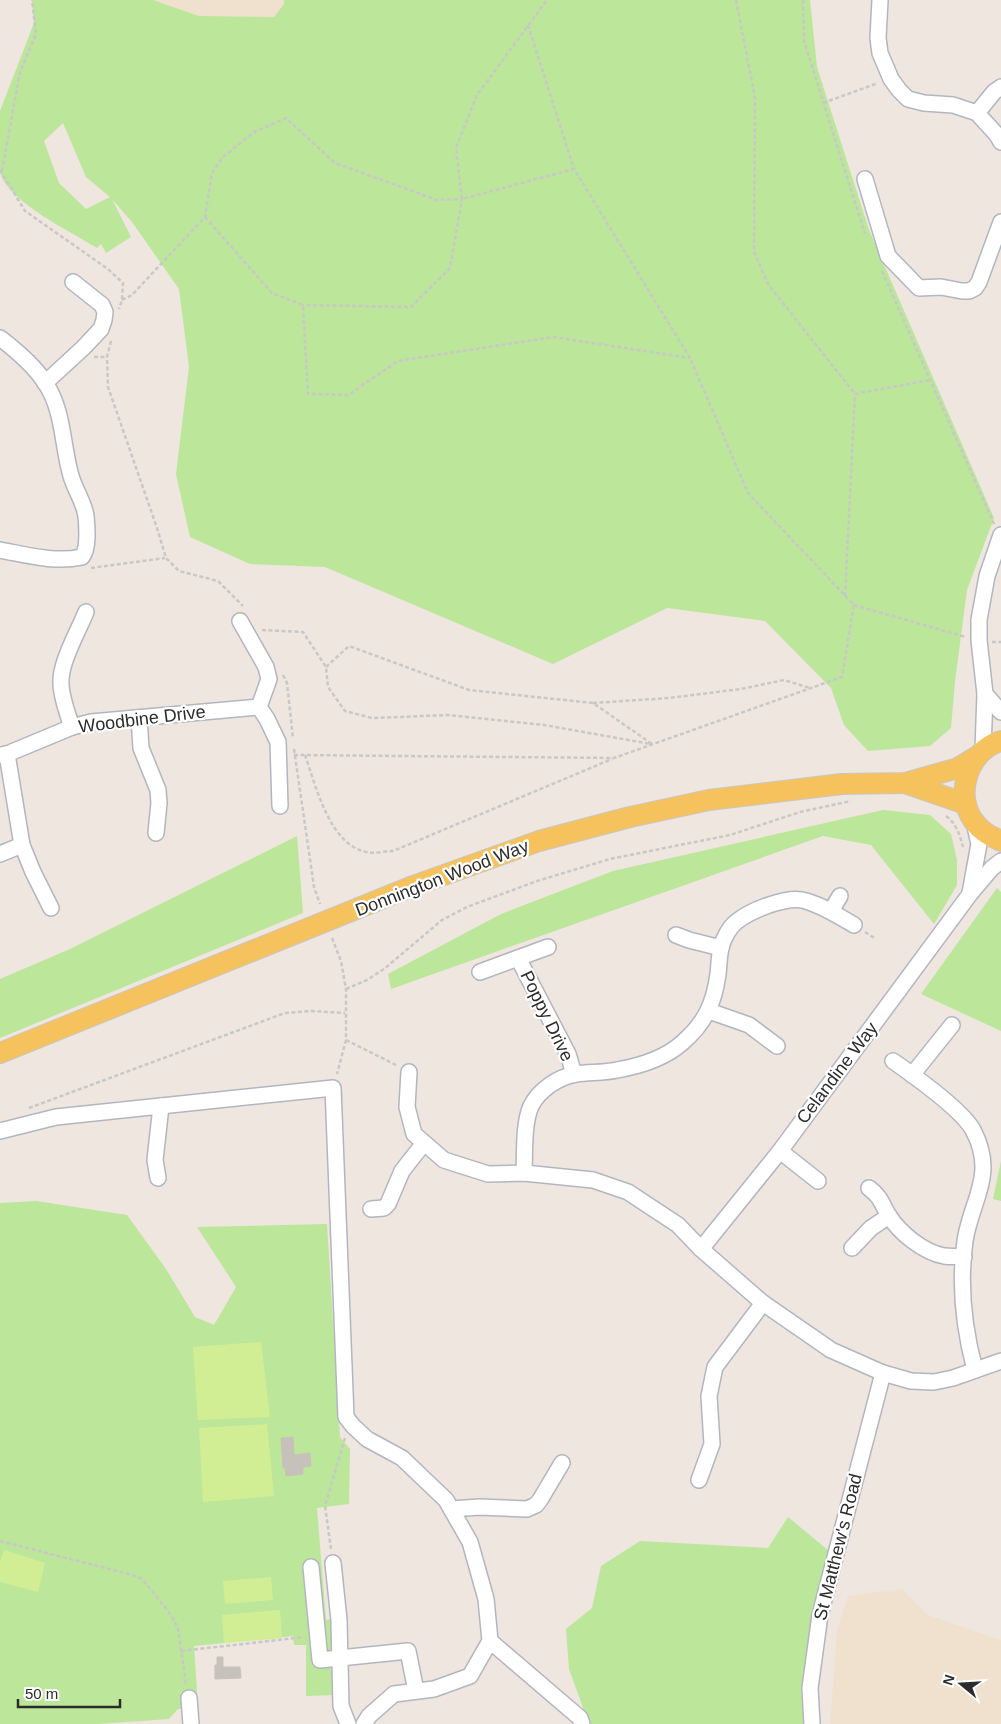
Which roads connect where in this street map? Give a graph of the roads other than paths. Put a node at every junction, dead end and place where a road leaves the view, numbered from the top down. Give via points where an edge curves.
1 (880, 0) edge
2 (1001, 87) edge
3 (977, 113) junction
4 (1001, 142) edge
5 (865, 179) dead end
6 (1001, 222) edge
7 (73, 282) dead end
8 (0, 338) edge
9 (45, 383) junction
10 (1001, 535) edge
11 (0, 550) edge
12 (86, 612) dead end
13 (242, 614) road end
14 (985, 694) junction
15 (1001, 712) edge
16 (263, 713) junction
17 (139, 718) junction
18 (72, 727) junction
19 (1001, 741) edge
20 (980, 754) junction
21 (4, 755) edge
22 (905, 783) junction
23 (966, 804) junction
24 (280, 806) dead end
25 (974, 822) junction
26 (156, 833) dead end
27 (1001, 841) edge
28 (22, 845) junction
29 (0, 854) edge
30 (1001, 861) edge
31 (970, 894) junction
32 (840, 896) dead end
33 (51, 908) dead end
34 (831, 911) junction
35 (854, 924) dead end
36 (683, 943) dead end
37 (548, 947) dead end
38 (721, 948) junction
39 (518, 958) junction
40 (480, 972) dead end
41 (709, 1010) junction
42 (952, 1024) dead end
43 (777, 1046) dead end
44 (0, 1053) edge
45 (893, 1061) dead end
46 (409, 1072) road end
47 (574, 1074) junction
48 (912, 1074) junction
49 (161, 1106) junction
50 (0, 1132) edge
51 (424, 1142) junction
52 (780, 1151) junction
53 (524, 1173) junction
54 (158, 1178) dead end
55 (818, 1181) dead end
56 (874, 1192) dead end
57 (371, 1209) dead end
58 (889, 1216) junction
59 (852, 1248) dead end
60 (701, 1249) junction
61 (964, 1257) junction
62 (763, 1304) junction
63 (1001, 1364) edge
64 (975, 1370) junction
65 (883, 1373) junction
66 (562, 1463) dead end
67 (699, 1480) dead end
68 (451, 1508) junction
69 (333, 1563) road end
70 (311, 1567) dead end
71 (490, 1641) junction
72 (340, 1658) junction
73 (416, 1691) junction
74 (189, 1698) road end
75 (191, 1724) edge
76 (348, 1724) edge
77 (364, 1724) edge
78 (582, 1724) edge
79 (812, 1724) edge

1 - 3 street via 880,53 899,90 908,99 953,105
2 - 3 street
3 - 4 street
5 - 6 street via 888,256 919,288 941,287 962,291 975,288
7 - 9 street via 102,304 105,312 101,328 94,350
8 - 9 street via 24,357
9 - 11 street via 56,402 72,477 86,515 86,553 82,557 59,560
10 - 14 street via 987,576 979,620
12 - 18 street via 62,671 60,684
13 - 16 street via 266,667 276,677
14 - 15 street
14 - 20 street
16 - 17 street, Woodbine Drive
16 - 24 street via 278,742
17 - 18 street, Woodbine Drive
17 - 26 street via 142,748 158,790
18 - 21 street, Woodbine Drive
19 - 20 main road, Donnington Wood Way
20 - 22 main road, Donnington Wood Way via 958,768
20 - 23 main road via 968,772 964,788
21 - 28 street
22 - 23 main road, Donnington Wood Way
22 - 44 main road, Donnington Wood Way via 842,784 709,800 539,841 413,886
23 - 25 main road
25 - 27 main road via 987,835
25 - 31 street, Celandine Way via 980,844
28 - 29 street
28 - 33 street
30 - 31 street, Celandine Way
31 - 52 street, Celandine Way
32 - 34 street
34 - 35 street
34 - 38 street via 806,900 774,903 736,922
36 - 38 street
37 - 39 street, Poppy Drive
38 - 41 street via 718,977
39 - 40 street, Poppy Drive
39 - 47 street, Poppy Drive via 564,1046
41 - 43 street via 750,1025
41 - 47 street via 682,1044 659,1059 616,1071
42 - 48 street
45 - 48 street
46 - 51 street via 407,1107 414,1134
47 - 53 street via 557,1080 541,1092 532,1105 527,1119
48 - 61 street via 959,1113 973,1129 979,1146 982,1186 965,1239
49 - 50 street via 56,1117
49 - 54 street via 155,1160
49 - 68 street via 333,1088 346,1417 367,1439 402,1458
51 - 53 street via 444,1160 488,1174
51 - 57 street via 402,1171 388,1204 384,1208
52 - 55 street
52 - 60 street, Celandine Way
53 - 60 street via 593,1180 628,1192 678,1225
56 - 58 street
58 - 59 street via 871,1228
58 - 61 street via 928,1250 943,1256
60 - 62 street
61 - 64 street via 962,1298
62 - 65 street via 832,1350
62 - 67 street via 715,1367 709,1396 712,1444
63 - 64 street
64 - 65 street via 934,1382 911,1381
65 - 79 street, St Matthew's Road via 820,1615 810,1688
66 - 68 street via 540,1500 530,1508
68 - 71 street via 470,1542 486,1599
69 - 72 street
70 - 72 street via 320,1660
71 - 73 street via 470,1676
71 - 78 street via 580,1718
72 - 73 street via 408,1651
72 - 76 street via 341,1706
73 - 77 street via 394,1694
74 - 75 street

